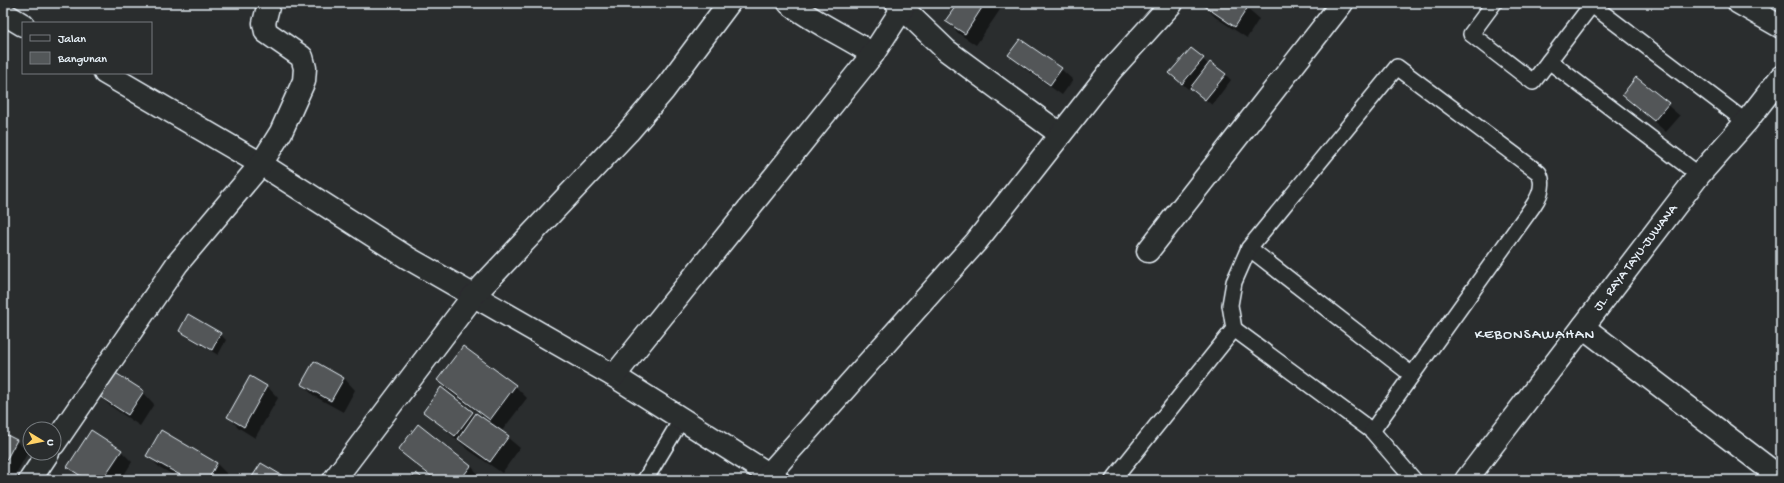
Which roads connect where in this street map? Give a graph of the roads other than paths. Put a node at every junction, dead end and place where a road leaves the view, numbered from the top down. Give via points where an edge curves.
1 (269, 3) edge
2 (729, 3) edge
3 (789, 3) edge
4 (1172, 3) edge
5 (1342, 3) edge
6 (1494, 3) edge
7 (1739, 3) edge
8 (902, 4) edge
9 (1593, 4) edge
10 (3, 13) edge
11 (22, 24) edge
12 (1781, 27) edge
13 (873, 54) junction
14 (1549, 61) junction
15 (107, 74) edge
16 (1781, 77) edge
17 (1746, 122) junction
18 (1060, 134) junction
19 (261, 164) junction
20 (1699, 175) junction
21 (1249, 248) junction
22 (1148, 251) dead end
23 (474, 295) junction
24 (1584, 327) junction
25 (1234, 329) junction
26 (1412, 375) junction
27 (614, 376) junction
28 (681, 420) junction
29 (1372, 431) junction
30 (62, 432) edge
31 (43, 461) edge
32 (773, 477) edge
33 (1781, 478) edge
34 (30, 480) edge
35 (334, 480) edge
36 (645, 480) edge
37 (1113, 480) edge
38 (1414, 480) edge
39 (1466, 480) edge

1 - 19 street via 264,22 266,32 302,57 305,68 304,81 281,132
2 - 23 street via 664,90 628,132
3 - 13 street
4 - 18 street via 1112,69
5 - 22 street
6 - 14 lane via 1471,34 1533,82
7 - 12 street
8 - 13 street
8 - 18 street via 946,50
9 - 14 lane
9 - 17 lane
10 - 11 street
13 - 27 street
14 - 20 lane
15 - 19 street
16 - 17 street, JL. RAYA TAYU-JUWANA
17 - 20 street, JL. RAYA TAYU-JUWANA
18 - 32 street via 976,242
19 - 23 street via 408,258
19 - 30 street via 177,264
20 - 24 street, JL. RAYA TAYU-JUWANA
21 - 25 lane via 1234,282 1230,305
21 - 26 lane
21 - 26 lane via 1397,67 1539,173 1542,178 1539,198
23 - 27 street
23 - 35 street
24 - 33 street
24 - 39 street, JL. RAYA TAYU-JUWANA
25 - 29 lane
25 - 37 lane
26 - 29 lane
27 - 28 street
28 - 32 street
28 - 36 lane
29 - 38 lane
31 - 34 street

